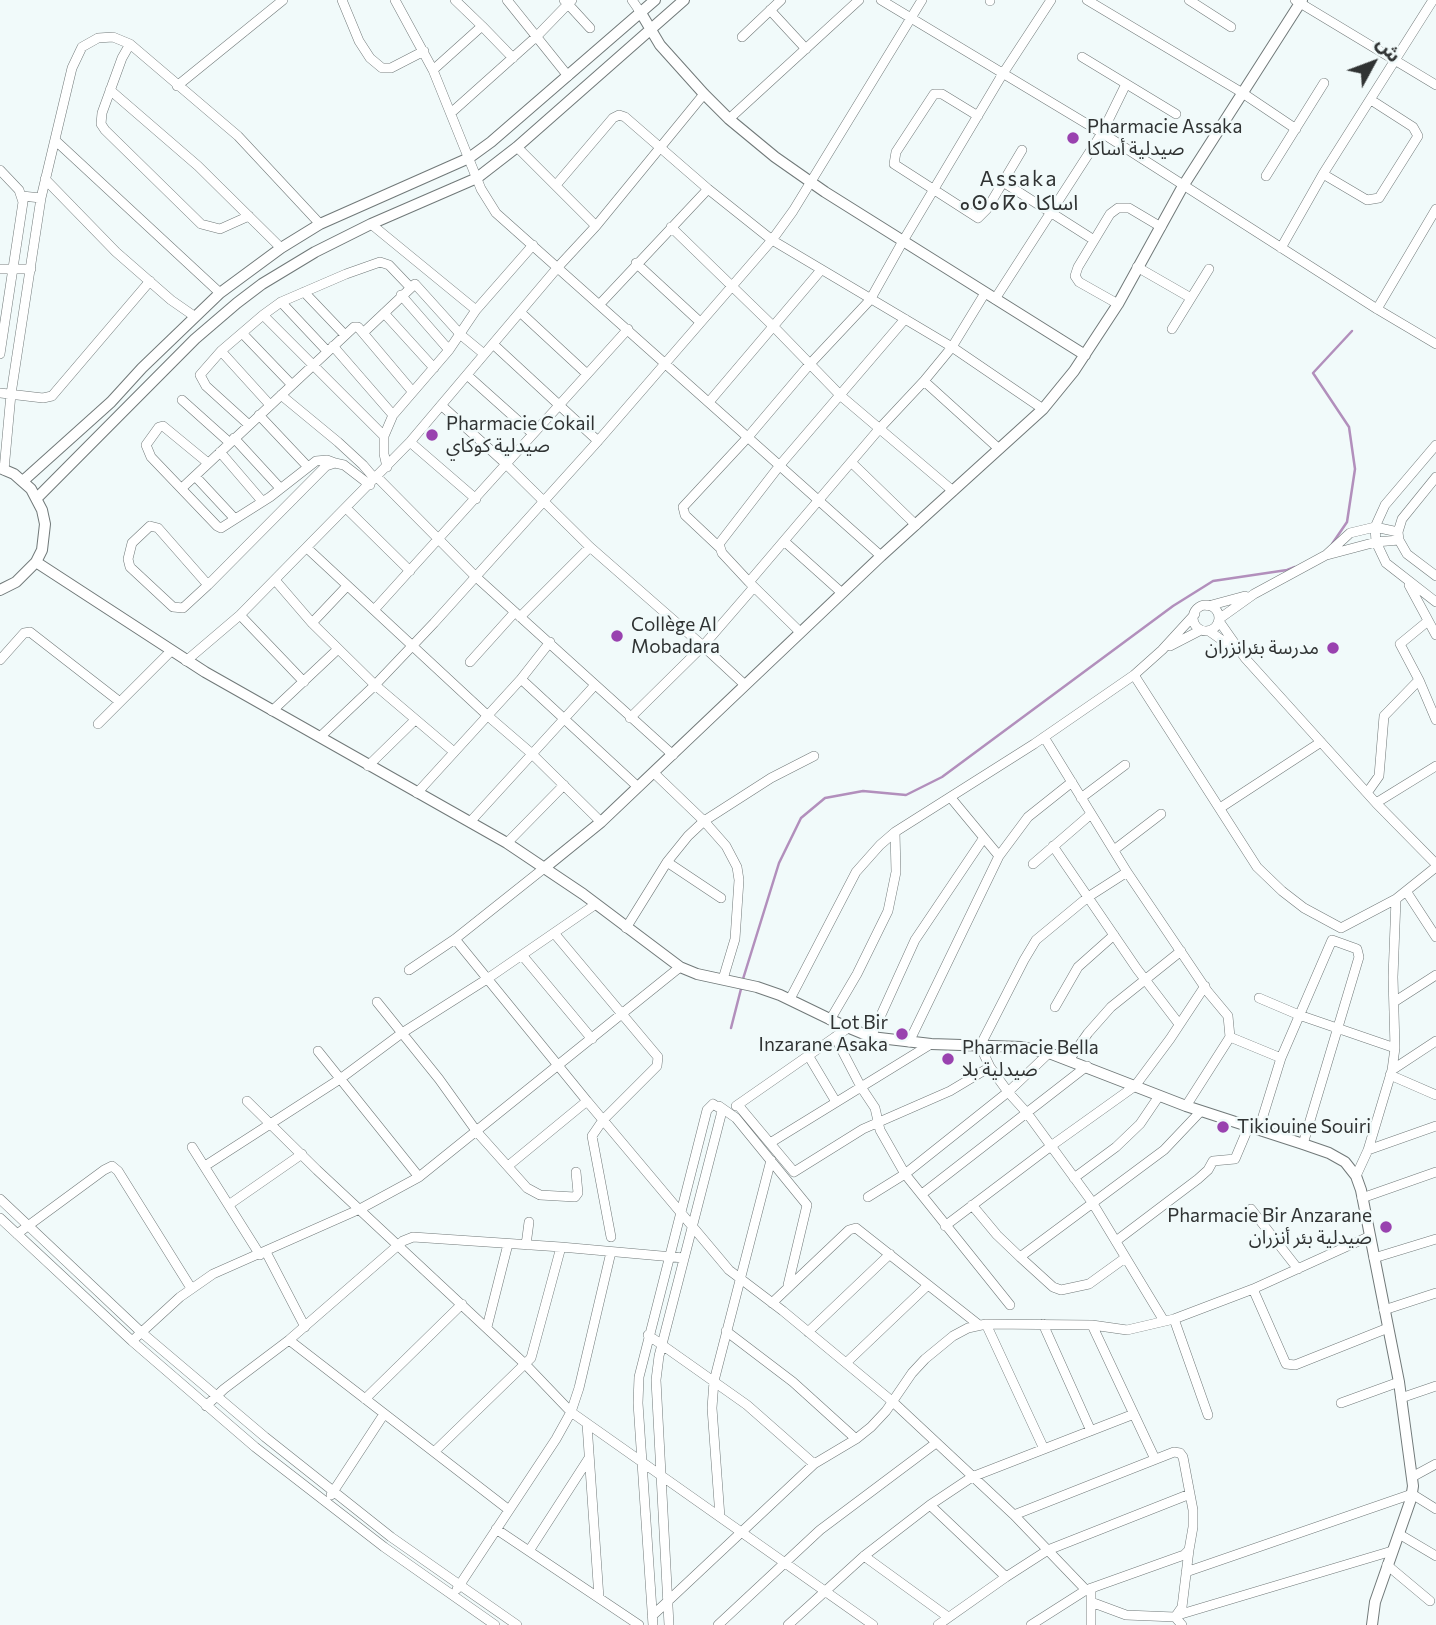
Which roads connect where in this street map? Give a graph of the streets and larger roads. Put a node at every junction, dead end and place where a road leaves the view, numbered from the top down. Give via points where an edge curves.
1 (283, 0) edge
2 (342, 0) edge
3 (396, 0) edge
4 (455, 0) edge
5 (507, 0) edge
6 (632, 0) edge
7 (654, 0) edge
8 (684, 0) edge
9 (781, 0) edge
10 (859, 0) edge
11 (881, 0) edge
12 (922, 0) edge
13 (1051, 0) edge
14 (1087, 0) edge
15 (1189, 0) edge
16 (1433, 0) edge
17 (568, 1) edge
18 (1299, 1) edge
19 (770, 10) junction
20 (641, 13) junction
21 (910, 19) junction
22 (482, 26) junction
23 (1231, 27) dead end
24 (590, 28) dead end
25 (651, 30) junction
26 (537, 36) junction
27 (741, 37) dead end
28 (130, 44) junction
29 (806, 49) junction
30 (424, 51) junction
31 (1082, 57) dead end
32 (513, 58) junction
33 (1394, 61) junction
34 (433, 69) junction
35 (1002, 75) junction
36 (568, 76) junction
37 (1324, 83) dead end
38 (1126, 84) junction
39 (1436, 85) edge
40 (177, 86) junction
41 (110, 90) junction
42 (1241, 92) junction
43 (704, 94) junction
44 (1371, 100) junction
45 (452, 111) junction
46 (1176, 114) dead end
47 (978, 116) junction
48 (729, 119) junction
49 (1296, 129) junction
50 (1102, 133) junction
51 (56, 141) junction
52 (517, 147) junction
53 (660, 149) junction
54 (1022, 150) dead end
55 (469, 158) junction
56 (0, 170) edge
57 (1323, 174) junction
58 (1266, 176) dead end
59 (477, 178) junction
60 (45, 179) junction
61 (1003, 182) junction
62 (810, 183) junction
63 (556, 185) junction
64 (1182, 186) junction
65 (708, 189) junction
66 (934, 190) junction
67 (22, 196) junction
68 (41, 198) junction
69 (1436, 209) edge
70 (1049, 212) junction
71 (249, 216) junction
72 (320, 224) junction
73 (371, 225) junction
74 (596, 226) junction
75 (1161, 227) junction
76 (671, 228) junction
77 (772, 240) junction
78 (1094, 240) junction
79 (902, 241) junction
80 (533, 245) junction
81 (281, 248) junction
82 (1281, 248) junction
83 (636, 263) junction
84 (558, 267) junction
85 (1137, 267) junction
86 (14, 268) junction
87 (0, 269) edge
88 (31, 269) junction
89 (1209, 269) dead end
90 (821, 270) junction
91 (150, 281) junction
92 (732, 285) junction
93 (410, 287) junction
94 (304, 292) junction
95 (220, 293) junction
96 (401, 295) junction
97 (990, 296) junction
98 (1191, 298) junction
99 (870, 300) junction
100 (281, 302) junction
101 (600, 304) junction
102 (1118, 304) junction
103 (1377, 309) junction
104 (477, 310) junction
105 (520, 312) junction
106 (384, 313) junction
107 (262, 315) junction
108 (194, 316) junction
109 (905, 319) junction
110 (700, 322) junction
111 (774, 327) junction
112 (628, 329) junction
113 (1172, 329) dead end
114 (242, 333) junction
115 (363, 333) junction
116 (345, 335) junction
117 (461, 335) junction
118 (492, 344) junction
119 (1436, 344) edge
120 (952, 347) junction
121 (330, 349) junction
122 (449, 350) junction
123 (221, 351) junction
124 (0, 354) edge
125 (484, 355) junction
126 (1085, 355) junction
127 (313, 364) junction
128 (666, 364) junction
129 (809, 365) junction
130 (433, 368) junction
131 (587, 374) junction
132 (467, 375) junction
133 (925, 381) junction
134 (292, 385) junction
135 (412, 391) junction
136 (0, 393) edge
137 (11, 394) junction
138 (281, 395) junction
139 (841, 396) junction
140 (182, 400) dead end
141 (709, 402) junction
142 (271, 405) junction
143 (441, 405) junction
144 (559, 405) junction
145 (1043, 409) junction
146 (259, 415) junction
147 (393, 415) junction
148 (249, 425) junction
149 (880, 428) junction
150 (533, 434) junction
151 (384, 436) junction
152 (748, 437) junction
153 (232, 440) junction
154 (598, 441) junction
155 (410, 442) junction
156 (1436, 444) edge
157 (998, 448) junction
158 (220, 452) junction
159 (851, 462) junction
160 (208, 463) junction
161 (335, 463) junction
162 (506, 464) junction
163 (780, 465) junction
164 (307, 467) junction
165 (387, 467) junction
166 (2, 469) edge
167 (195, 476) junction
168 (1436, 477) edge
169 (23, 481) junction
170 (374, 481) junction
171 (182, 488) junction
172 (280, 488) junction
173 (953, 491) junction
174 (37, 498) junction
175 (476, 499) junction
176 (819, 500) junction
177 (262, 501) junction
178 (543, 501) junction
179 (346, 508) junction
180 (235, 519) junction
181 (916, 525) junction
182 (1375, 527) junction
183 (1398, 536) junction
184 (439, 539) junction
185 (784, 541) junction
186 (1376, 542) junction
187 (590, 547) junction
188 (719, 547) junction
189 (307, 548) junction
190 (1326, 555) junction
191 (881, 556) junction
192 (36, 562) junction
193 (411, 571) junction
194 (475, 576) junction
195 (1436, 576) edge
196 (275, 580) junction
197 (1406, 580) junction
198 (208, 585) junction
199 (751, 585) junction
200 (347, 586) junction
201 (0, 590) edge
202 (842, 593) junction
203 (1254, 594) junction
204 (1436, 602) edge
205 (1208, 606) junction
206 (374, 610) junction
207 (518, 614) junction
208 (1195, 614) junction
209 (240, 615) junction
210 (1219, 620) junction
211 (1428, 621) junction
212 (312, 623) junction
213 (1205, 630) junction
214 (800, 632) junction
215 (1436, 635) edge
216 (551, 642) junction
217 (13, 645) junction
218 (0, 646) edge
219 (412, 646) junction
220 (703, 646) junction
221 (338, 649) junction
222 (1162, 650) junction
223 (171, 651) junction
224 (1245, 658) junction
225 (0, 660) edge
226 (186, 661) junction
227 (470, 662) dead end
228 (1134, 675) junction
229 (521, 679) junction
230 (1419, 680) junction
231 (304, 682) junction
232 (375, 685) junction
233 (595, 685) junction
234 (745, 685) junction
235 (120, 702) junction
236 (272, 711) junction
237 (488, 716) junction
238 (564, 718) junction
239 (630, 718) junction
240 (1436, 720) edge
241 (414, 721) junction
242 (98, 724) dead end
243 (320, 737) junction
244 (1044, 737) junction
245 (1321, 742) junction
246 (454, 752) junction
247 (531, 753) junction
248 (673, 755) junction
249 (814, 756) dead end
250 (1125, 765) dead end
251 (368, 766) junction
252 (1436, 766) edge
253 (654, 773) junction
254 (1072, 782) junction
255 (564, 785) junction
256 (638, 787) junction
257 (417, 793) junction
258 (1367, 793) junction
259 (951, 798) junction
260 (1082, 798) junction
261 (1376, 803) junction
262 (1220, 808) junction
263 (1091, 814) junction
264 (1161, 814) dead end
265 (704, 821) junction
266 (470, 822) junction
267 (601, 822) junction
268 (895, 832) junction
269 (984, 839) junction
270 (507, 843) junction
271 (1053, 846) junction
272 (1114, 850) junction
273 (999, 856) junction
274 (667, 862) junction
275 (1032, 864) dead end
276 (1436, 866) edge
277 (543, 869) junction
278 (1127, 872) junction
279 (1406, 891) junction
280 (1088, 897) junction
281 (721, 898) dead end
282 (1396, 899) junction
283 (596, 904) junction
284 (626, 928) junction
285 (1341, 928) junction
286 (554, 933) junction
287 (1114, 935) junction
288 (1436, 937) edge
289 (455, 939) junction
290 (1332, 940) junction
291 (1181, 951) junction
292 (522, 955) junction
293 (680, 967) junction
294 (409, 970) dead end
295 (1436, 975) edge
296 (487, 979) junction
297 (724, 979) junction
298 (1144, 980) junction
299 (1205, 986) junction
300 (1259, 998) dead end
301 (790, 999) junction
302 (376, 1002) dead end
303 (1394, 1002) junction
304 (1055, 1007) dead end
305 (623, 1013) junction
306 (1299, 1015) junction
307 (831, 1020) junction
308 (1179, 1024) junction
309 (848, 1028) junction
310 (1337, 1028) junction
311 (402, 1033) junction
312 (835, 1037) junction
313 (871, 1037) junction
314 (1230, 1037) junction
315 (592, 1039) junction
316 (1436, 1041) edge
317 (909, 1042) junction
318 (930, 1044) junction
319 (980, 1046) junction
320 (1395, 1048) junction
321 (318, 1051) dead end
322 (1049, 1053) junction
323 (808, 1055) junction
324 (1281, 1058) junction
325 (1069, 1060) junction
326 (558, 1066) junction
327 (1087, 1066) junction
328 (990, 1067) junction
329 (1391, 1072) junction
330 (340, 1079) junction
331 (1135, 1086) junction
332 (861, 1087) junction
333 (1008, 1092) junction
334 (1436, 1095) edge
335 (1159, 1096) junction
336 (247, 1101) dead end
337 (587, 1101) junction
338 (836, 1102) junction
339 (738, 1105) junction
340 (719, 1106) junction
341 (1186, 1106) junction
342 (729, 1111) junction
343 (1200, 1111) junction
344 (1027, 1113) junction
345 (603, 1120) junction
346 (878, 1122) junction
347 (270, 1123) junction
348 (1436, 1126) edge
349 (1254, 1128) junction
350 (477, 1132) junction
351 (770, 1143) junction
352 (1303, 1144) junction
353 (1051, 1146) junction
354 (192, 1147) dead end
355 (1368, 1150) junction
356 (302, 1154) junction
357 (771, 1160) junction
358 (205, 1166) junction
359 (508, 1166) junction
360 (576, 1172) dead end
361 (1436, 1172) edge
362 (905, 1174) junction
363 (1356, 1176) junction
364 (419, 1177) junction
365 (1074, 1178) junction
366 (922, 1194) junction
367 (868, 1197) dead end
368 (1363, 1198) junction
369 (0, 1199) edge
370 (1092, 1202) junction
371 (230, 1205) junction
372 (972, 1205) junction
373 (360, 1209) junction
374 (1251, 1209) dead end
375 (680, 1214) junction
376 (0, 1218) edge
377 (530, 1222) dead end
378 (28, 1226) junction
379 (945, 1226) junction
380 (692, 1229) junction
381 (17, 1234) junction
382 (1370, 1236) junction
383 (611, 1237) dead end
384 (1436, 1239) edge
385 (1116, 1241) junction
386 (508, 1244) junction
387 (399, 1245) junction
388 (527, 1245) junction
389 (561, 1247) junction
390 (611, 1252) junction
391 (263, 1253) junction
392 (890, 1254) junction
393 (668, 1255) junction
394 (1020, 1257) junction
395 (684, 1258) junction
396 (1125, 1258) junction
397 (1374, 1258) junction
398 (1298, 1269) junction
399 (740, 1280) junction
400 (928, 1284) junction
401 (788, 1287) junction
402 (191, 1288) junction
403 (1252, 1289) junction
404 (1436, 1293) edge
405 (772, 1303) junction
406 (462, 1304) junction
407 (1010, 1305) dead end
408 (1384, 1310) junction
409 (1174, 1319) junction
410 (1164, 1321) junction
411 (1043, 1324) junction
412 (982, 1325) junction
413 (1092, 1325) junction
414 (305, 1327) junction
415 (487, 1327) junction
416 (1388, 1328) junction
417 (726, 1331) junction
418 (141, 1332) junction
419 (808, 1332) junction
420 (648, 1335) junction
421 (289, 1340) junction
422 (132, 1341) junction
423 (662, 1345) junction
424 (846, 1363) junction
425 (526, 1365) junction
426 (714, 1381) junction
427 (1399, 1382) junction
428 (1436, 1386) edge
429 (217, 1396) junction
430 (1401, 1398) junction
431 (365, 1399) junction
432 (893, 1402) junction
433 (1341, 1403) dead end
434 (206, 1406) junction
435 (571, 1412) junction
436 (384, 1414) junction
437 (1134, 1414) junction
438 (1208, 1415) dead end
439 (587, 1424) junction
440 (1091, 1431) junction
441 (856, 1439) junction
442 (936, 1443) junction
443 (1044, 1449) junction
444 (434, 1452) junction
445 (589, 1458) junction
446 (1155, 1459) junction
447 (642, 1462) junction
448 (814, 1464) junction
449 (1436, 1464) edge
450 (660, 1475) junction
451 (972, 1477) junction
452 (1412, 1477) junction
453 (333, 1492) junction
454 (1191, 1494) junction
455 (1412, 1494) junction
456 (327, 1503) junction
457 (930, 1506) junction
458 (1436, 1509) edge
459 (509, 1510) junction
460 (1014, 1515) junction
461 (720, 1517) junction
462 (496, 1529) junction
463 (740, 1531) junction
464 (1399, 1534) junction
465 (1048, 1550) junction
466 (1189, 1550) junction
467 (529, 1551) junction
468 (1392, 1551) junction
469 (864, 1556) junction
470 (1436, 1556) edge
471 (784, 1562) junction
472 (1387, 1565) junction
473 (1186, 1572) junction
474 (1006, 1577) junction
475 (459, 1586) junction
476 (1088, 1589) junction
477 (824, 1590) junction
478 (452, 1596) junction
479 (598, 1598) junction
480 (1430, 1601) dead end
481 (667, 1602) junction
482 (1091, 1602) junction
483 (1177, 1616) junction
484 (948, 1617) junction
485 (652, 1621) edge
486 (866, 1623) edge
487 (495, 1625) edge
488 (517, 1625) edge
489 (639, 1625) edge
490 (668, 1625) edge
491 (718, 1625) edge
492 (788, 1625) edge
493 (938, 1625) edge
494 (1031, 1625) edge
495 (1091, 1625) edge
496 (1182, 1625) edge
497 (1371, 1625) edge

1 - 40 street
2 - 30 street via 359,41 382,68
3 - 30 street
4 - 22 street
5 - 26 street
6 - 20 street
7 - 20 street
8 - 25 street
9 - 19 street
10 - 29 street
11 - 21 street
12 - 21 street
13 - 35 street
14 - 42 street
15 - 23 street
16 - 33 street
17 - 24 street
17 - 26 street
18 - 33 street
18 - 42 street
19 - 27 street
19 - 29 street
20 - 25 street
20 - 36 street
21 - 35 street
21 - 62 street
22 - 32 street
22 - 34 street
25 - 43 street
25 - 52 street
26 - 32 street
26 - 36 street
28 - 40 street
28 - 41 street
28 - 51 street via 113,37 98,38 82,47 72,68
29 - 48 street
30 - 34 street
31 - 38 street
32 - 45 street
33 - 39 street
33 - 44 street
34 - 45 street
35 - 47 street
35 - 50 street
36 - 55 street
37 - 49 street
38 - 46 street
38 - 50 street
40 - 72 street via 238,136
41 - 71 street
41 - 71 street via 102,113 105,130 201,224 220,229
42 - 49 street
42 - 64 street
43 - 48 street
43 - 53 street
44 - 57 street
44 - 57 street via 1413,127 1418,136 1379,198 1367,200
45 - 55 street
47 - 66 street
47 - 66 street via 935,94 897,152 896,166
48 - 62 street
49 - 58 street
50 - 64 street
50 - 70 street
51 - 60 street
51 - 95 street
52 - 59 street
52 - 63 street
53 - 63 street via 627,118 617,115
53 - 65 street
53 - 74 street
54 - 61 street
55 - 59 street
55 - 72 street
56 - 67 street
57 - 82 street
59 - 73 street
59 - 80 street via 490,205
60 - 68 street
60 - 91 street
61 - 66 street via 979,218
61 - 70 street
62 - 77 street
62 - 79 street
63 - 74 street
64 - 75 street
64 - 82 street
65 - 76 street
65 - 77 street
66 - 79 street
67 - 68 street
67 - 86 street
68 - 88 street
69 - 103 street
70 - 78 street
70 - 97 street
71 - 81 street
72 - 81 street
73 - 104 street
73 - 174 street via 315,252 237,303 171,362
74 - 84 street
75 - 78 street via 1120,207 1110,214
75 - 85 street
76 - 83 street
76 - 92 street
77 - 90 street
77 - 92 street
78 - 102 street via 1076,277
79 - 97 street
79 - 99 street
80 - 84 street
80 - 104 street
81 - 95 street
82 - 103 street
83 - 101 street
83 - 110 street
84 - 101 street
84 - 105 street
85 - 98 street
85 - 102 street
86 - 87 street
86 - 88 street
86 - 124 street
88 - 137 street
89 - 98 street
90 - 99 street
90 - 111 street
91 - 108 street
91 - 137 street via 52,396
92 - 110 street
92 - 111 street
93 - 94 street via 382,262
93 - 96 street
93 - 117 street via 415,284
94 - 100 street
94 - 116 street
95 - 108 street
96 - 106 street
96 - 122 street
97 - 120 street
97 - 126 street
98 - 113 street
99 - 109 street
99 - 129 street
100 - 107 street
100 - 121 street
101 - 112 street
102 - 126 street
103 - 119 street
104 - 117 street
105 - 118 street
105 - 131 street
106 - 115 street
106 - 130 street
107 - 114 street
107 - 127 street
108 - 169 street via 111,402
109 - 120 street
109 - 139 street
110 - 128 street
111 - 129 street
111 - 141 street
112 - 128 street
112 - 131 street
114 - 123 street
114 - 134 street
115 - 116 street via 355,326
115 - 135 street
116 - 121 street
117 - 122 street
117 - 125 street
118 - 125 street
118 - 144 street
120 - 133 street
120 - 145 street
121 - 127 street
121 - 147 street
122 - 130 street
123 - 142 street
123 - 148 street via 201,378
125 - 132 street
126 - 145 street
127 - 134 street
127 - 151 street
128 - 141 street
128 - 154 street
129 - 139 street
129 - 152 street
130 - 135 street
131 - 144 street
132 - 143 street
132 - 150 street
133 - 149 street
133 - 157 street
134 - 138 street
135 - 147 street
136 - 137 street
137 - 166 street
138 - 142 street
138 - 170 street via 363,465
139 - 149 street
139 - 163 street
140 - 153 street
141 - 152 street
142 - 146 street
143 - 155 street
143 - 162 street
144 - 150 street
144 - 154 street
145 - 157 street
146 - 148 street
146 - 164 street
147 - 151 street
148 - 153 street
149 - 159 street
149 - 173 street
150 - 162 street
151 - 165 street
152 - 163 street
152 - 188 street via 683,507 685,515
153 - 158 street
153 - 172 street
154 - 178 street
155 - 165 street
155 - 175 street
156 - 182 street via 1385,505
157 - 173 street
158 - 160 street
158 - 177 street
159 - 176 street
159 - 181 street
160 - 167 street
160 - 171 street via 172,431 159,428 148,439 147,450
161 - 164 street via 321,460
161 - 170 street
161 - 198 street via 323,469
162 - 175 street
162 - 178 street
163 - 176 street
163 - 188 street
164 - 172 street
165 - 170 street
166 - 169 street
167 - 171 street
167 - 180 street
168 - 183 street via 1402,519
169 - 174 street
170 - 179 street
170 - 184 street
171 - 180 street via 218,527
172 - 177 street
173 - 181 street
174 - 192 street via 45,524
175 - 184 street
176 - 185 street
176 - 191 street
177 - 180 street
178 - 187 street
178 - 194 street
179 - 189 street
179 - 193 street
181 - 191 street
182 - 183 street
182 - 186 street
182 - 190 street via 1350,533
183 - 186 street
183 - 195 street via 1407,554
184 - 193 street
184 - 194 street
185 - 199 street
185 - 202 street
186 - 190 street
186 - 197 street via 1386,563
187 - 207 street
187 - 220 street
188 - 199 street
189 - 196 street
189 - 200 street
190 - 203 street
191 - 202 street
192 - 201 street via 16,582
192 - 223 street
193 - 206 street
194 - 207 street
194 - 219 street
196 - 209 street
196 - 212 street
197 - 204 street
197 - 211 street
198 - 198 street via 186,607 173,607 132,571 128,559 132,543 146,528 155,527
199 - 214 street
199 - 220 street
200 - 206 street
200 - 212 street
202 - 214 street
203 - 205 street
203 - 210 street
205 - 208 street
205 - 210 street via 1216,610
206 - 219 street
207 - 216 street
207 - 227 street
208 - 213 street via 1195,623
208 - 222 street
209 - 226 street
209 - 231 street
210 - 213 street via 1214,629
210 - 224 street
211 - 215 street
211 - 230 street via 1400,644
212 - 221 street
213 - 222 street
213 - 224 street
214 - 234 street
216 - 229 street
216 - 233 street
217 - 218 street
217 - 225 street
217 - 235 street via 30,632
219 - 232 street
219 - 237 street
220 - 234 street
220 - 239 street
221 - 231 street
221 - 232 street
222 - 228 street
223 - 226 street
223 - 235 street
224 - 245 street
226 - 236 street
228 - 244 street
228 - 262 street
229 - 237 street
229 - 238 street
230 - 240 street
230 - 258 street via 1384,716 1379,776
231 - 236 street
232 - 241 street
232 - 243 street
233 - 238 street
233 - 239 street
234 - 248 street
235 - 242 street
236 - 243 street
237 - 246 street
237 - 247 street
238 - 247 street
238 - 256 street
239 - 248 street
241 - 246 street
241 - 251 street
243 - 251 street
244 - 254 street
244 - 259 street
245 - 258 street
245 - 262 street
246 - 257 street
247 - 255 street
247 - 266 street
248 - 253 street
249 - 265 street
250 - 260 street
251 - 257 street
252 - 261 street
253 - 256 street
253 - 265 street
254 - 260 street
254 - 273 street via 1028,817
255 - 267 street
255 - 270 street
256 - 267 street
257 - 266 street
258 - 261 street
259 - 268 street
259 - 269 street
260 - 263 street
261 - 276 street
262 - 285 street via 1257,867 1304,908
263 - 271 street
263 - 272 street
264 - 272 street
265 - 274 street
265 - 297 street via 733,857 739,880 735,939
266 - 270 street
267 - 277 street
268 - 301 street via 856,872
268 - 307 street via 897,856 888,911
269 - 273 street
269 - 313 street via 915,940
270 - 277 street
271 - 275 street
271 - 280 street
272 - 278 street
273 - 317 street
274 - 281 street
274 - 284 street
276 - 279 street
277 - 283 street
277 - 289 street
278 - 280 street
278 - 291 street
279 - 282 street
279 - 288 street
280 - 287 street
280 - 319 street via 1036,940
282 - 285 street
282 - 303 street
283 - 284 street
283 - 286 street
284 - 293 street
285 - 290 street
286 - 292 street
286 - 305 street
287 - 298 street
287 - 304 street via 1078,967
289 - 294 street
289 - 296 street
290 - 306 street
290 - 310 street via 1360,952
291 - 298 street
291 - 299 street
292 - 296 street
292 - 315 street
293 - 297 street
293 - 305 street
295 - 303 street
296 - 311 street
296 - 326 street
297 - 301 street
298 - 308 street
298 - 325 street via 1099,1020
299 - 308 street
299 - 314 street via 1228,1016
300 - 306 street
301 - 307 street
302 - 311 street
303 - 320 street
305 - 315 street
305 - 345 street via 659,1062
306 - 310 street
306 - 324 street
307 - 309 street
308 - 331 street
309 - 312 street
309 - 313 street
310 - 320 street
310 - 352 street
311 - 330 street
311 - 350 street
312 - 323 street
312 - 332 street
313 - 317 street
314 - 324 street
314 - 341 street
315 - 326 street
316 - 329 street
317 - 318 street
318 - 319 street
318 - 332 street
319 - 322 street
319 - 328 street
320 - 329 street
321 - 330 street
322 - 325 street
322 - 333 street
323 - 338 street
323 - 339 street
324 - 349 street
325 - 327 street
326 - 337 street
326 - 350 street
327 - 331 street
327 - 344 street
328 - 333 street
328 - 346 street via 950,1091
329 - 334 street
329 - 355 street
330 - 347 street
330 - 364 street
331 - 335 street
331 - 353 street
332 - 338 street
332 - 346 street
333 - 344 street
333 - 362 street
335 - 341 street
335 - 365 street via 1140,1124
336 - 347 street
337 - 345 street
337 - 359 street
338 - 351 street
339 - 342 street
339 - 351 street
340 - 342 street
340 - 375 street via 710,1105 707,1110
340 - 380 street via 721,1115
341 - 343 street
342 - 357 street
343 - 349 street
343 - 370 street via 1164,1150
344 - 353 street
344 - 366 street
345 - 375 street
345 - 383 street via 592,1142
346 - 351 street via 794,1172
346 - 362 street
347 - 356 street
347 - 358 street
348 - 355 street
349 - 352 street
349 - 385 street via 1235,1158 1213,1161 1198,1179
350 - 359 street
350 - 364 street
352 - 363 street via 1337,1157
353 - 365 street
353 - 372 street
354 - 358 street
355 - 363 street
356 - 371 street
356 - 373 street
357 - 399 street
357 - 401 street via 807,1205
358 - 371 street
359 - 360 street via 527,1188 540,1195 577,1196
361 - 368 street
362 - 366 street
362 - 367 street
363 - 368 street
364 - 373 street
365 - 370 street
366 - 379 street
368 - 382 street
369 - 378 street
370 - 385 street
370 - 394 street
371 - 391 street
372 - 379 street
372 - 394 street
373 - 387 street
373 - 391 street
374 - 398 street
375 - 380 street
375 - 393 street
376 - 381 street
377 - 388 street
378 - 381 street
378 - 402 street via 111,1167 118,1171
378 - 418 street
379 - 407 street
380 - 395 street
380 - 399 street
381 - 422 street
382 - 397 street
382 - 398 street
384 - 397 street
385 - 396 street
386 - 387 street via 418,1236
386 - 388 street
386 - 415 street
387 - 406 street
387 - 414 street
388 - 389 street
389 - 390 street
389 - 425 street via 535,1350
390 - 393 street
390 - 435 street
391 - 402 street
391 - 414 street
392 - 400 street
392 - 401 street via 851,1228
392 - 419 street
393 - 395 street
393 - 420 street
394 - 396 street via 1061,1290 1089,1284
395 - 423 street
396 - 410 street
397 - 408 street
398 - 403 street
399 - 405 street
399 - 417 street
400 - 412 street
400 - 424 street
401 - 405 street
402 - 418 street
403 - 409 street
403 - 416 street via 1286,1364 1295,1365
404 - 408 street
405 - 419 street
406 - 415 street
406 - 431 street
408 - 416 street
409 - 410 street
409 - 438 street
410 - 413 street via 1127,1330
411 - 412 street
411 - 413 street
411 - 440 street
412 - 432 street via 938,1347 912,1373
412 - 443 street
413 - 437 street
414 - 421 street
415 - 425 street
416 - 427 street
417 - 426 street
417 - 441 street via 793,1382
418 - 422 street
418 - 429 street
419 - 424 street
420 - 423 street
420 - 447 street via 638,1390
421 - 429 street
421 - 431 street
422 - 434 street
423 - 426 street
423 - 450 street via 655,1391
424 - 432 street
425 - 435 street
425 - 444 street
426 - 448 street
426 - 461 street
427 - 430 street
427 - 433 street
428 - 430 street
429 - 434 street
429 - 453 street
430 - 452 street
431 - 436 street
432 - 441 street
432 - 442 street
434 - 456 street
435 - 439 street
435 - 459 street
436 - 444 street
436 - 453 street
437 - 440 street
437 - 446 street
439 - 445 street
439 - 447 street
440 - 443 street
441 - 448 street
442 - 451 street
442 - 471 street
443 - 451 street
444 - 459 street
445 - 467 street
445 - 479 street
446 - 454 street via 1174,1452 1182,1455
446 - 460 street
447 - 450 street
447 - 485 street
448 - 463 street
449 - 452 street
450 - 461 street
450 - 481 street
451 - 457 street
451 - 460 street
452 - 455 street
453 - 456 street
453 - 475 street
454 - 465 street
454 - 466 street via 1194,1527
455 - 458 street
455 - 464 street
455 - 473 street
456 - 478 street
457 - 469 street
457 - 474 street
459 - 462 street
460 - 465 street
461 - 463 street
462 - 467 street
462 - 475 street
463 - 471 street
463 - 481 street
464 - 468 street
464 - 470 street
465 - 474 street
465 - 476 street
466 - 473 street
466 - 476 street
467 - 479 street
468 - 472 street
468 - 483 street
469 - 477 street
469 - 484 street
471 - 477 street
471 - 491 street
472 - 480 street
472 - 497 street
473 - 483 street
474 - 484 street
475 - 478 street
475 - 488 street
476 - 482 street
476 - 494 street
477 - 486 street
477 - 492 street
478 - 487 street
479 - 489 street
481 - 485 street
481 - 490 street
482 - 483 street via 1126,1615
482 - 495 street
483 - 496 street
484 - 493 street

